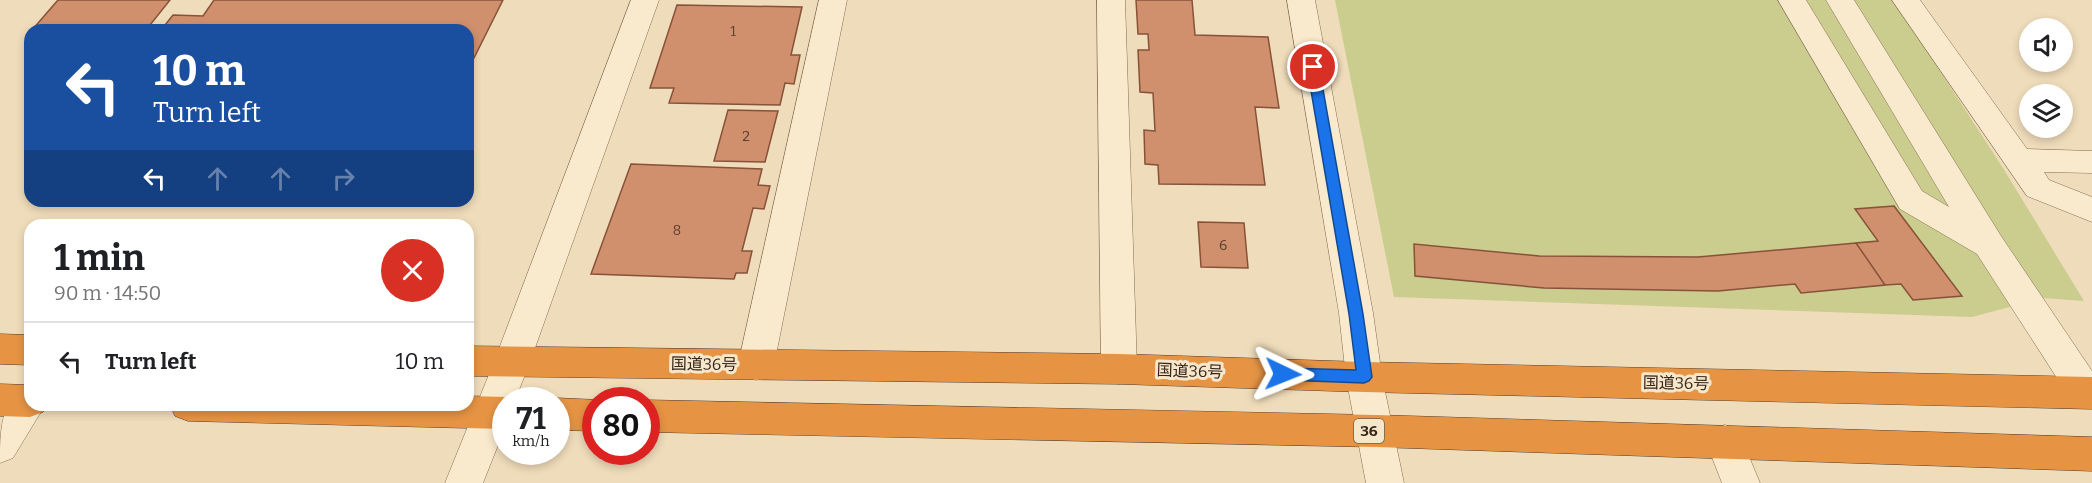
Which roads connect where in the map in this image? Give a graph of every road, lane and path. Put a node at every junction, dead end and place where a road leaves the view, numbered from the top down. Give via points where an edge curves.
1 (645, 0) edge
2 (833, 0) edge
3 (1111, 0) edge
4 (1301, 0) edge
5 (1792, 0) edge
6 (1840, 0) edge
7 (1906, 0) edge
8 (2019, 160) junction
9 (2092, 162) edge
10 (2092, 210) edge
11 (1989, 245) junction
12 (0, 349) edge
13 (24, 350) edge
14 (474, 361) edge
15 (512, 362) junction
16 (756, 365) junction
17 (1119, 369) junction
18 (1364, 377) junction
19 (505, 387) edge
20 (2089, 392) edge
21 (20, 401) edge
22 (420, 411) edge
23 (492, 413) edge
24 (660, 416) edge
25 (492, 425) edge
26 (1376, 431) junction
27 (1725, 442) junction
28 (0, 446) edge
29 (2089, 459) edge
30 (464, 483) edge
31 (1386, 483) edge
32 (1741, 483) edge

1 - 15 street
2 - 16 street
3 - 17 street
4 - 18 street
5 - 11 street via 1911,200
6 - 11 street
7 - 8 street
8 - 9 street
8 - 10 street via 2038,188
11 - 20 street
12 - 13 highway
14 - 15 highway, 国道36号
15 - 16 highway, 国道36号
15 - 19 street
16 - 17 highway, 国道36号
17 - 18 highway, 国道36号
18 - 20 highway, 国道36号
18 - 26 street
21 - 28 street
22 - 23 highway
24 - 26 highway, 36
25 - 30 street
26 - 27 highway, 36
26 - 31 street
27 - 29 highway, 36
27 - 32 street

